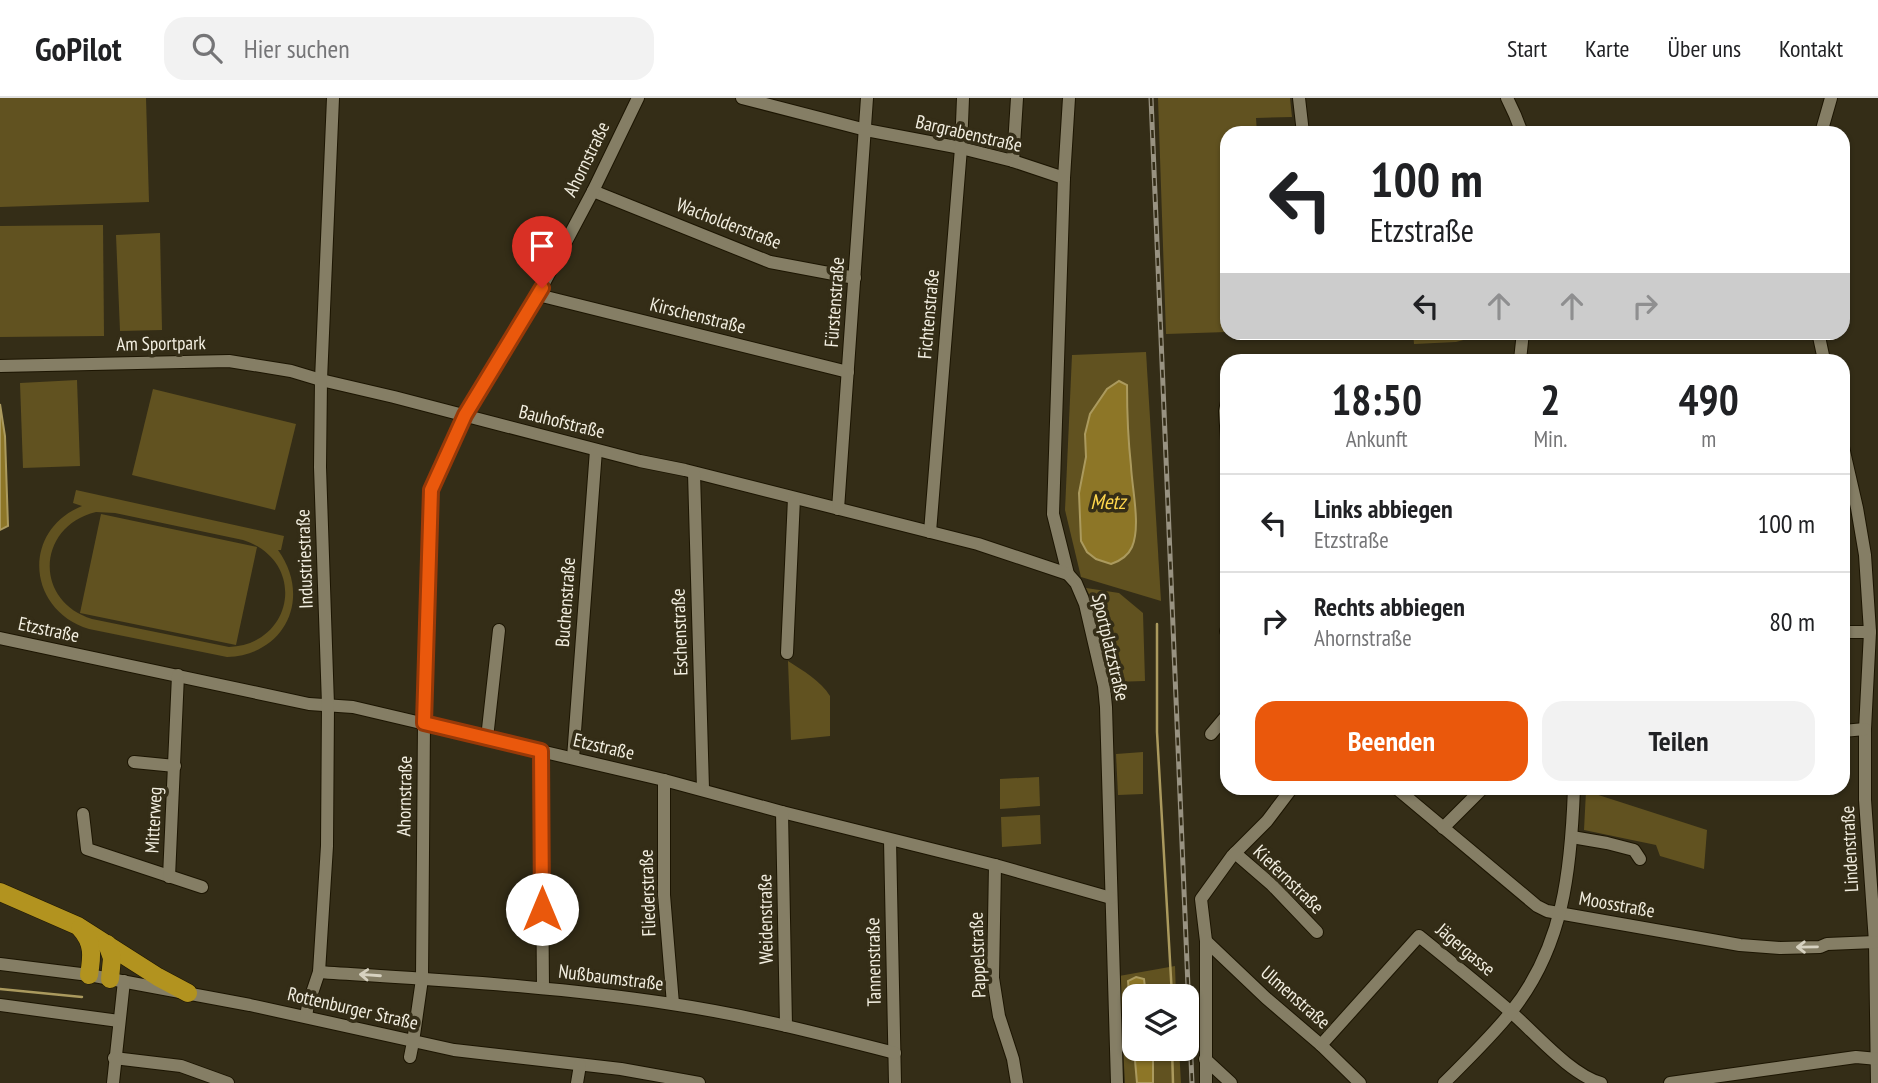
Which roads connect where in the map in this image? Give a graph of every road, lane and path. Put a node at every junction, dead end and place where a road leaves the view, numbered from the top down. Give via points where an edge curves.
1 (333, 98) edge
2 (638, 98) edge
3 (743, 98) edge
4 (867, 98) edge
5 (964, 98) edge
6 (1017, 98) edge
7 (1069, 98) edge
8 (1299, 98) edge
9 (1507, 98) edge
10 (1831, 98) edge
11 (1302, 126) edge
12 (1519, 126) edge
13 (1823, 126) edge
14 (866, 130) junction
15 (961, 148) junction
16 (1013, 161) junction
17 (1064, 178) junction
18 (593, 191) junction
19 (855, 278) junction
20 (538, 295) junction
21 (0, 366) edge
22 (848, 372) junction
23 (321, 380) junction
24 (465, 415) junction
25 (596, 450) junction
26 (694, 473) junction
27 (1850, 477) edge
28 (794, 498) junction
29 (838, 509) junction
30 (930, 532) junction
31 (1872, 564) edge
32 (1069, 574) junction
33 (499, 630) dead end
34 (1850, 632) edge
35 (1870, 632) junction
36 (0, 638) edge
37 (787, 653) dead end
38 (178, 676) junction
39 (328, 705) junction
40 (424, 723) junction
41 (1220, 723) edge
42 (1865, 729) junction
43 (1850, 731) edge
44 (1211, 734) dead end
45 (487, 738) junction
46 (541, 751) junction
47 (573, 758) junction
48 (134, 762) dead end
49 (175, 766) junction
50 (664, 780) junction
51 (703, 789) junction
52 (1287, 795) edge
53 (1404, 795) edge
54 (1476, 795) edge
55 (1574, 795) edge
56 (782, 812) junction
57 (83, 814) dead end
58 (1443, 828) junction
59 (1572, 837) junction
60 (890, 840) junction
61 (1235, 853) junction
62 (1640, 859) dead end
63 (995, 865) junction
64 (169, 877) junction
65 (202, 887) dead end
66 (0, 892) edge
67 (1111, 898) junction
68 (1560, 913) junction
69 (78, 926) junction
70 (1317, 932) dead end
71 (1206, 941) junction
72 (1875, 942) junction
73 (107, 944) junction
74 (0, 964) edge
75 (319, 972) junction
76 (89, 975) junction
77 (422, 979) junction
78 (117, 980) junction
79 (542, 988) junction
80 (188, 993) junction
81 (673, 1004) junction
82 (0, 1005) edge
83 (1511, 1012) junction
84 (306, 1016) junction
85 (119, 1021) junction
86 (786, 1026) junction
87 (413, 1042) junction
88 (1321, 1045) junction
89 (895, 1053) junction
90 (410, 1057) dead end
91 (114, 1058) junction
92 (1205, 1059) junction
93 (1877, 1059) edge
94 (580, 1065) junction
95 (113, 1083) edge
96 (228, 1083) edge
97 (577, 1083) edge
98 (699, 1083) edge
99 (895, 1083) edge
100 (1017, 1083) edge
101 (1117, 1083) edge
102 (1206, 1083) edge
103 (1231, 1083) edge
104 (1360, 1083) edge
105 (1444, 1083) edge
106 (1601, 1083) edge
107 (1670, 1083) edge
108 (1877, 1083) edge

1 - 23 street, Industriestraße
2 - 18 street, Ahornstraße
3 - 14 street, Bargrabenstraße
4 - 14 street, Fürstenstraße
5 - 15 street, Fichtenstraße
6 - 16 street
7 - 17 street, Sportplatzstraße
8 - 11 street
9 - 12 street
10 - 13 street
14 - 15 street, Bargrabenstraße
14 - 19 street, Fürstenstraße
15 - 16 street, Bargrabenstraße
15 - 30 street, Fichtenstraße
16 - 17 street, Bargrabenstraße
17 - 32 street, Sportplatzstraße via 1053,514
18 - 19 street, Wacholderstraße via 770,262
18 - 20 street, Ahornstraße
19 - 22 street, Fürstenstraße
20 - 22 street, Kirschenstraße
20 - 24 street, Ahornstraße
21 - 23 street, Am Sportpark via 229,361
22 - 29 street, Fürstenstraße
23 - 24 street, Bauhofstraße
23 - 39 street, Industriestraße
24 - 25 street, Bauhofstraße
24 - 40 street, Ahornstraße via 431,490
25 - 26 street, Bauhofstraße
25 - 47 street, Buchenstraße
26 - 28 street, Bauhofstraße
26 - 51 street, Eschenstraße
27 - 31 street, Lindenstraße
28 - 29 street, Bauhofstraße
28 - 37 street
29 - 30 street, Bauhofstraße
30 - 32 street, Bauhofstraße
31 - 35 street, Lindenstraße
32 - 67 street, Sportplatzstraße via 1085,604 1104,686
33 - 45 street
34 - 35 street
35 - 42 street, Lindenstraße
36 - 38 street, Etzstraße
38 - 39 street, Etzstraße
38 - 49 street, Mitterweg
39 - 40 street, Etzstraße
39 - 75 street, Industriestraße via 327,846
40 - 45 street, Etzstraße
40 - 77 street, Ahornstraße
41 - 44 street
42 - 43 street
42 - 72 street, Lindenstraße
45 - 46 street, Etzstraße
46 - 47 street, Etzstraße
46 - 79 street
47 - 50 street, Etzstraße
48 - 49 street, Mitterweg
49 - 64 street, Mitterweg
50 - 51 street, Etzstraße
50 - 81 street, Fliederstraße via 664,895
51 - 56 street, Etzstraße
52 - 61 street, Kiefernstraße
53 - 58 street, Moosstraße
54 - 58 street
55 - 59 street
56 - 60 street, Etzstraße
56 - 86 street, Weidenstraße
57 - 64 street, Mitterweg via 87,849
58 - 68 street, Moosstraße via 1537,906
59 - 62 street via 1634,850
59 - 68 street
60 - 63 street, Etzstraße
60 - 89 street, Tannenstraße
61 - 70 street, Kiefernstraße
61 - 71 street, Kiefernstraße via 1201,899
63 - 67 street, Etzstraße
63 - 100 street, Pappelstraße via 993,978
64 - 65 street, Mitterweg
66 - 69 highway
67 - 101 street, Sportplatzstraße
72 -> 68 street, Moosstraße via 1820,947 1740,945
68 - 83 street via 1548,950
69 - 73 highway
69 - 76 highway via 91,944
71 - 88 street, Ulmenstraße
71 - 92 street, Kiefernstraße
72 - 93 street, Lindenstraße
73 - 78 highway
73 - 80 highway
74 - 76 street, Rottenburger Straße
77 -> 75 street, Nußbaumstraße
75 - 84 street, Industriestraße
76 - 78 street, Rottenburger Straße
77 - 79 street, Nußbaumstraße
77 - 87 street, Ahornstraße
78 - 80 street, Rottenburger Straße
78 - 85 street
79 - 81 street, Nußbaumstraße
80 - 84 street, Rottenburger Straße
81 - 86 street, Nußbaumstraße
82 - 85 street
83 - 88 street, Jägergasse via 1419,936
83 - 105 street
83 - 106 street, Jägergasse via 1576,1071
84 - 87 street, Rottenburger Straße
85 - 91 street
86 - 89 street, Nußbaumstraße
87 - 90 street, Ahornstraße
87 - 94 street, Rottenburger Straße
88 - 104 street, Ulmenstraße
89 - 99 street, Tannenstraße
91 - 95 street
91 - 96 street via 181,1066
92 - 102 street, Kiefernstraße
92 - 103 street
93 - 107 street via 1856,1057
93 - 108 street, Lindenstraße
94 - 97 street
94 - 98 street, Rottenburger Straße

